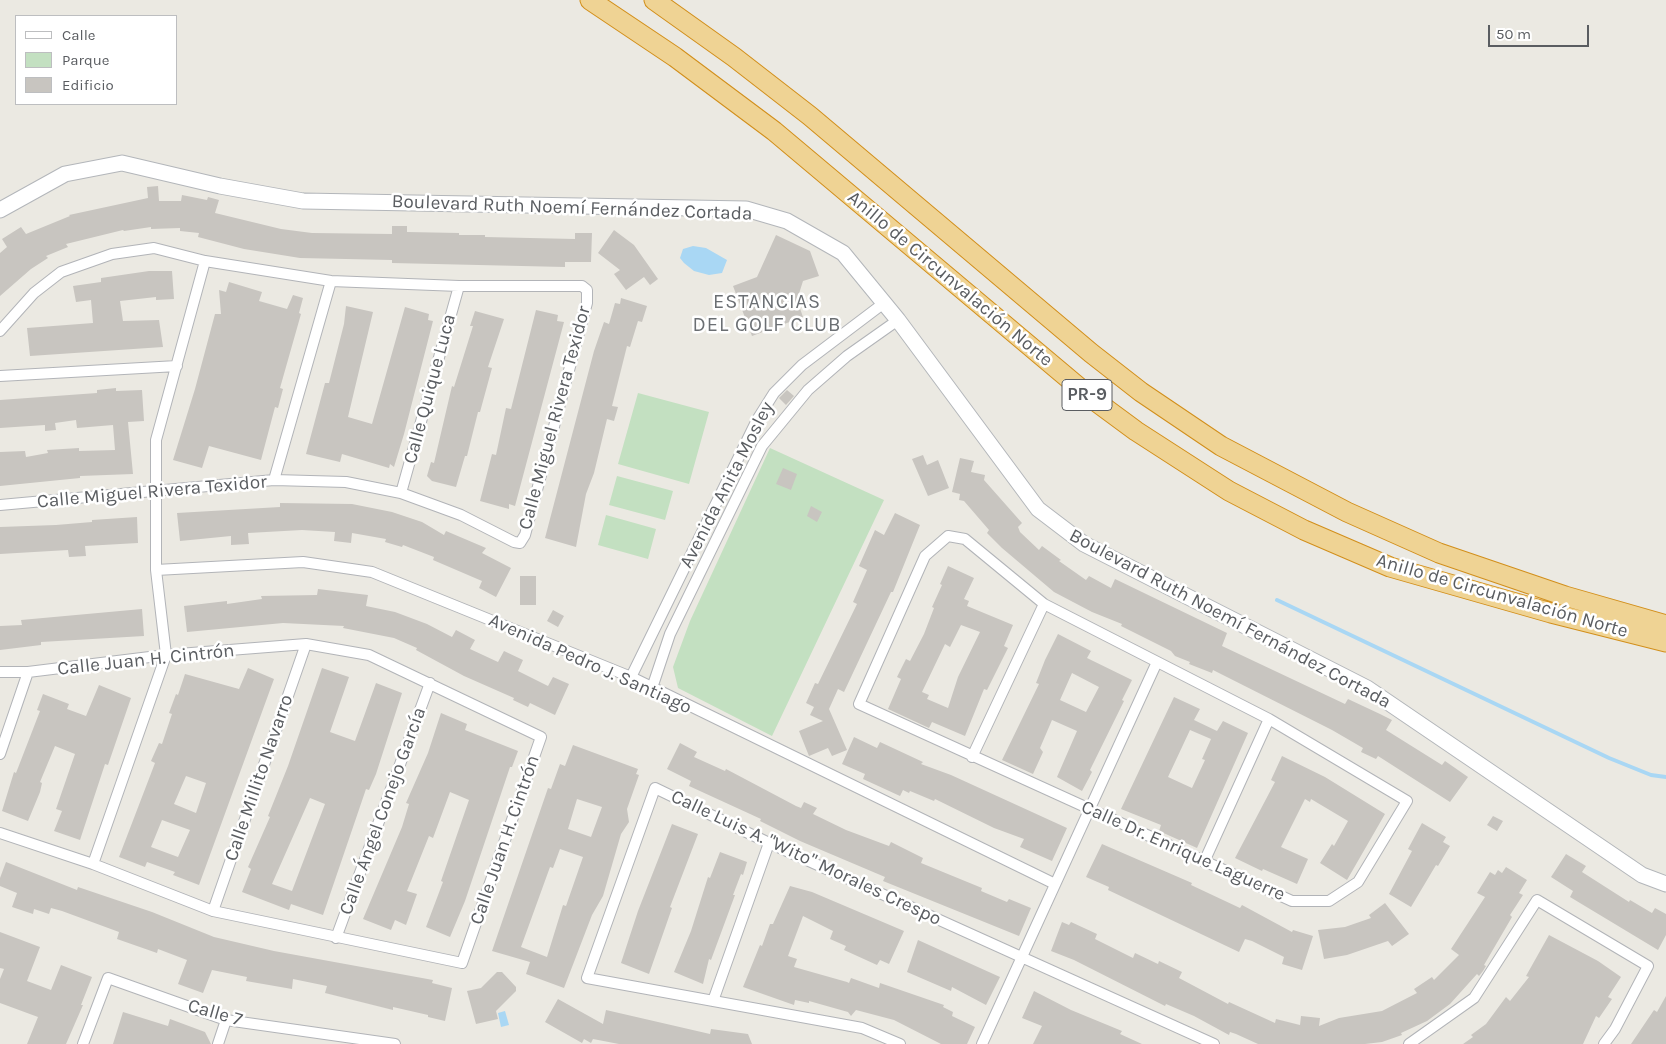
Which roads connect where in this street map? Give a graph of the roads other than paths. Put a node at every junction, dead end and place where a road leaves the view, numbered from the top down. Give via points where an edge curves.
1 (590, 0) edge
2 (654, 0) edge
3 (0, 210) edge
4 (205, 261) junction
5 (331, 282) junction
6 (459, 286) junction
7 (884, 303) junction
8 (898, 320) junction
9 (0, 331) edge
10 (177, 366) junction
11 (0, 376) edge
12 (274, 480) junction
13 (154, 492) junction
14 (401, 493) junction
15 (0, 505) edge
16 (156, 570) junction
17 (1044, 604) junction
18 (1666, 625) edge
19 (1666, 642) edge
20 (306, 644) junction
21 (166, 656) junction
22 (1157, 662) junction
23 (0, 672) edge
24 (28, 672) junction
25 (631, 677) junction
26 (430, 683) junction
27 (652, 688) junction
28 (1269, 719) junction
29 (0, 754) edge
30 (972, 757) junction
31 (1089, 809) junction
32 (0, 833) edge
33 (769, 844) junction
34 (1204, 862) junction
35 (93, 864) junction
36 (1055, 884) junction
37 (1666, 884) edge
38 (213, 911) junction
39 (336, 938) junction
40 (1021, 958) junction
41 (713, 1001) junction
42 (226, 1020) junction
43 (84, 1044) edge
44 (218, 1044) edge
45 (395, 1044) edge
46 (900, 1044) edge
47 (982, 1044) edge
48 (1214, 1044) edge
49 (1408, 1044) edge
50 (1604, 1044) edge

1 - 19 highway, Anillo de Circunvalación Norte / PR-9 via 774,130 1094,400 1229,491 1304,530 1390,567
2 - 18 highway, Anillo de Circunvalación Norte / PR-9 via 810,116 1105,364 1222,446 1347,512 1439,554
3 - 7 street, Boulevard Ruth Noemí Fernández Cortada via 65,174 122,162 303,202 746,209 787,221 843,253
4 - 5 street, Calle Miguel Rivera Texidor
4 - 9 street, Calle Miguel Rivera Texidor via 154,248 112,254 84,263 61,272 34,293
4 - 10 street
5 - 6 street, Calle Miguel Rivera Texidor
5 - 12 street
6 - 14 street, Calle Quique Luca
6 - 14 street, Calle Miguel Rivera Texidor via 582,286 587,290 587,303 525,535 520,543 514,542 461,515
7 - 8 street, Boulevard Ruth Noemí Fernández Cortada
7 - 25 street, Avenida Anita Mosley via 802,365 774,393 757,420
8 - 27 street, Avenida Anita Mosley via 847,356 808,390 762,446 670,634
8 - 37 street, Boulevard Ruth Noemí Fernández Cortada via 1038,509 1084,544 1366,688 1642,875
10 - 11 street
10 - 13 street via 156,440
12 - 13 street, Calle Miguel Rivera Texidor
12 - 14 street, Calle Miguel Rivera Texidor via 346,482
13 - 15 street, Calle Miguel Rivera Texidor
13 - 16 street
16 - 21 street
16 - 25 street, Avenida Pedro J. Santiago via 303,562 372,572
17 - 22 street, Calle Dr. Enrique Laguerre
17 - 30 street
17 - 30 street, Calle Dr. Enrique Laguerre via 965,540 948,536 925,556 859,704
20 - 21 street, Calle Juan H. Cintrón
20 - 26 street, Calle Juan H. Cintrón via 369,654
20 - 38 street, Calle Millito Navarro
21 - 24 street, Calle Juan H. Cintrón
21 - 35 street
22 - 28 street, Calle Dr. Enrique Laguerre
22 - 31 street
23 - 24 street, Calle Juan H. Cintrón
24 - 29 street
25 - 27 street, Avenida Pedro J. Santiago
26 - 39 street, Calle Ángel Conejo García
26 - 39 street, Calle Juan H. Cintrón via 541,737 462,963
27 - 36 street, Avenida Pedro J. Santiago
28 - 34 street
28 - 34 street, Calle Dr. Enrique Laguerre via 1407,801 1358,882 1328,901 1292,901
30 - 31 street, Calle Dr. Enrique Laguerre
31 - 34 street, Calle Dr. Enrique Laguerre
31 - 36 street
32 - 35 street, Calle Juan H. Cintrón
33 - 40 street, Calle Luis A. "Wito" Morales Crespo
33 - 41 street
33 - 41 street, Calle Luis A. "Wito" Morales Crespo via 655,788 587,978
35 - 38 street, Calle Juan H. Cintrón
36 - 40 street
38 - 39 street, Calle Juan H. Cintrón
40 - 47 street
40 - 48 street, Calle Luis A. "Wito" Morales Crespo
41 - 46 street, Calle Luis A. "Wito" Morales Crespo via 862,1028
42 - 43 street, Calle 7 via 108,978
42 - 44 street
42 - 45 street, Calle 7
49 - 50 street via 1474,998 1537,900 1648,966

